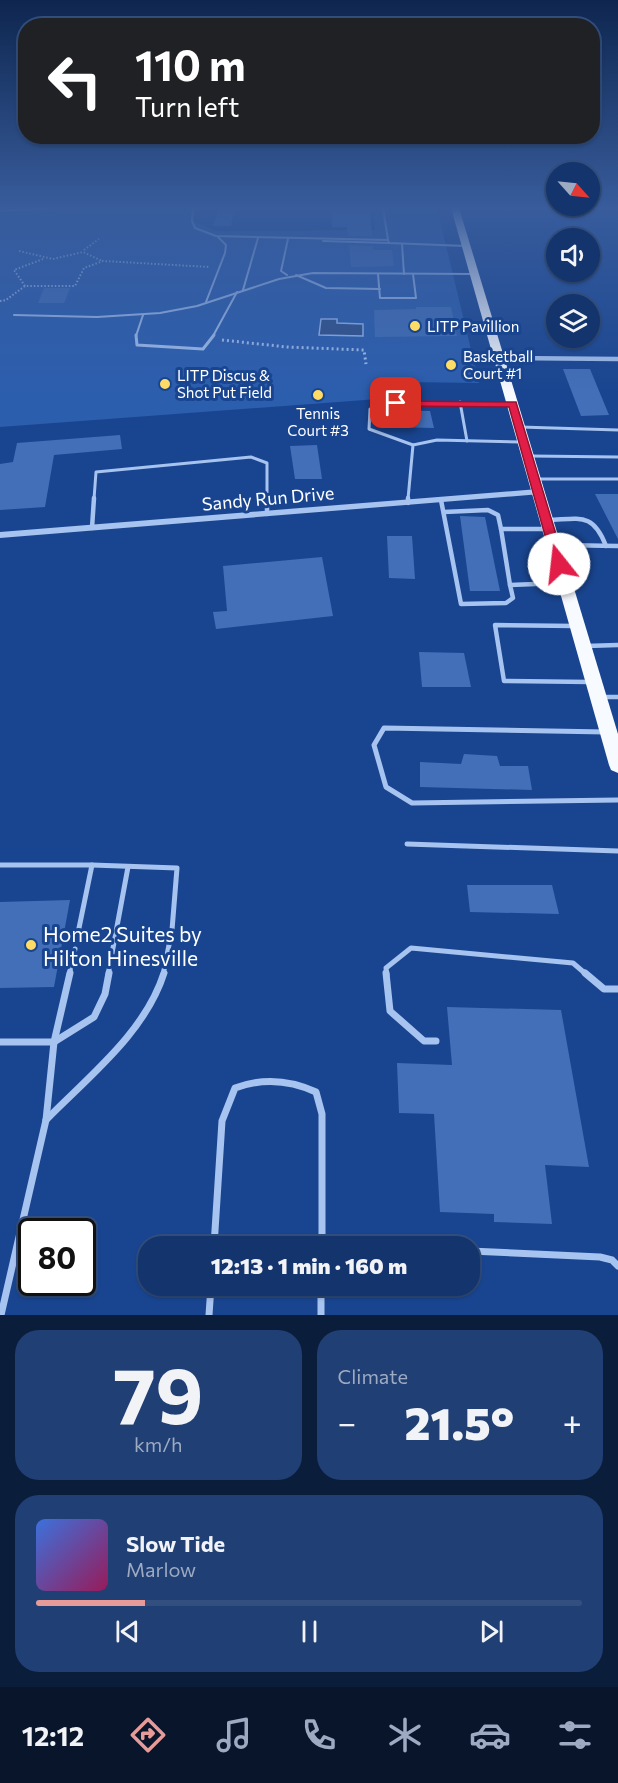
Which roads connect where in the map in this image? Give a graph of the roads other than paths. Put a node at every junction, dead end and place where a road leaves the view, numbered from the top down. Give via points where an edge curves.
1 (219, 269) edge
2 (249, 269) edge
3 (281, 269) edge
4 (404, 269) edge
5 (473, 269) edge
6 (296, 274) junction
7 (378, 274) junction
8 (404, 274) junction
9 (413, 274) junction
10 (474, 274) junction
11 (289, 275) junction
12 (380, 289) junction
13 (243, 290) junction
14 (237, 292) junction
15 (206, 302) junction
16 (14, 315) dead end
17 (143, 315) junction
18 (499, 358) junction
19 (618, 358) edge
20 (460, 402) junction
21 (513, 405) junction
22 (618, 430) edge
23 (467, 441) junction
24 (524, 442) junction
25 (413, 445) junction
26 (618, 457) edge
27 (618, 479) edge
28 (536, 486) junction
29 (441, 500) junction
30 (408, 503) junction
31 (444, 512) junction
32 (267, 514) junction
33 (548, 524) junction
34 (92, 528) junction
35 (501, 529) junction
36 (0, 536) edge
37 (554, 545) junction
38 (606, 546) junction
39 (618, 546) edge
40 (564, 582) junction
41 (510, 585) junction
42 (577, 626) junction
43 (618, 645) edge
44 (583, 646) junction
45 (594, 682) junction
46 (598, 697) junction
47 (618, 697) edge
48 (609, 732) junction
49 (618, 762) edge
50 (618, 800) edge
51 (407, 844) dead end
52 (618, 851) edge
53 (0, 865) edge
54 (92, 866) junction
55 (128, 867) junction
56 (79, 928) dead end
57 (75, 949) dead end
58 (618, 989) edge
59 (436, 1041) dead end
60 (0, 1042) edge
61 (54, 1042) junction
62 (46, 1120) junction
63 (215, 1236) edge
64 (322, 1236) edge
65 (480, 1251) edge
66 (618, 1266) edge
67 (210, 1296) edge
68 (321, 1296) edge
69 (1, 1315) edge
70 (209, 1315) edge
71 (321, 1315) edge

1 - 15 lane
2 - 13 lane
3 - 11 lane
4 - 8 lane
5 - 10 highway
6 - 7 lane
6 - 11 lane
6 - 12 lane via 320,287
7 - 8 lane
7 - 12 lane
8 - 9 lane
9 - 10 lane
9 - 12 lane via 416,298 380,298
10 - 18 highway
11 - 13 lane
13 - 14 lane
14 - 15 lane
14 - 17 lane via 203,349 137,345 135,339
15 - 17 lane via 183,310
16 - 17 lane
18 - 19 street
18 - 21 highway
20 - 21 lane
20 - 23 lane
20 - 25 lane via 380,404 370,409 369,429
21 - 24 highway
22 - 24 lane
23 - 24 lane
23 - 25 lane via 438,440
24 - 26 lane
24 - 28 highway
25 - 30 lane
27 - 28 lane
28 - 29 street, Sandy Run Drive
28 - 33 highway
29 - 30 street, Sandy Run Drive
29 - 31 lane
30 - 32 street, Sandy Run Drive
31 - 35 lane via 488,510 498,515
31 - 41 lane via 461,604 506,603 513,598
32 - 34 street, Sandy Run Drive
32 - 34 lane via 267,463 251,457 96,472
33 - 35 lane
33 - 37 highway
33 - 38 lane via 589,521 600,530
34 - 36 street, Sandy Run Drive
35 - 41 lane
37 - 38 lane
37 - 40 highway
38 - 39 lane
40 - 41 lane
40 - 42 highway
42 - 44 highway
42 - 45 lane via 495,625 504,681
43 - 44 lane
44 - 45 highway
45 - 46 highway
46 - 47 lane
46 - 48 highway
48 - 49 highway
48 - 50 lane via 384,728 374,745 386,787 412,803
51 - 52 lane
53 - 54 lane
54 - 55 lane
54 - 56 lane
55 - 61 lane via 105,994 94,1017
55 - 62 lane via 177,868 168,953 157,990 118,1044
57 - 61 lane
58 - 59 lane via 604,989 573,963 411,948 386,968 390,1011 424,1041
60 - 61 lane
61 - 62 lane
62 - 69 lane
63 - 64 lane via 222,1121 235,1089 246,1083 292,1083 316,1092 322,1114
65 - 66 lane via 600,1257
67 - 70 lane
68 - 71 lane

